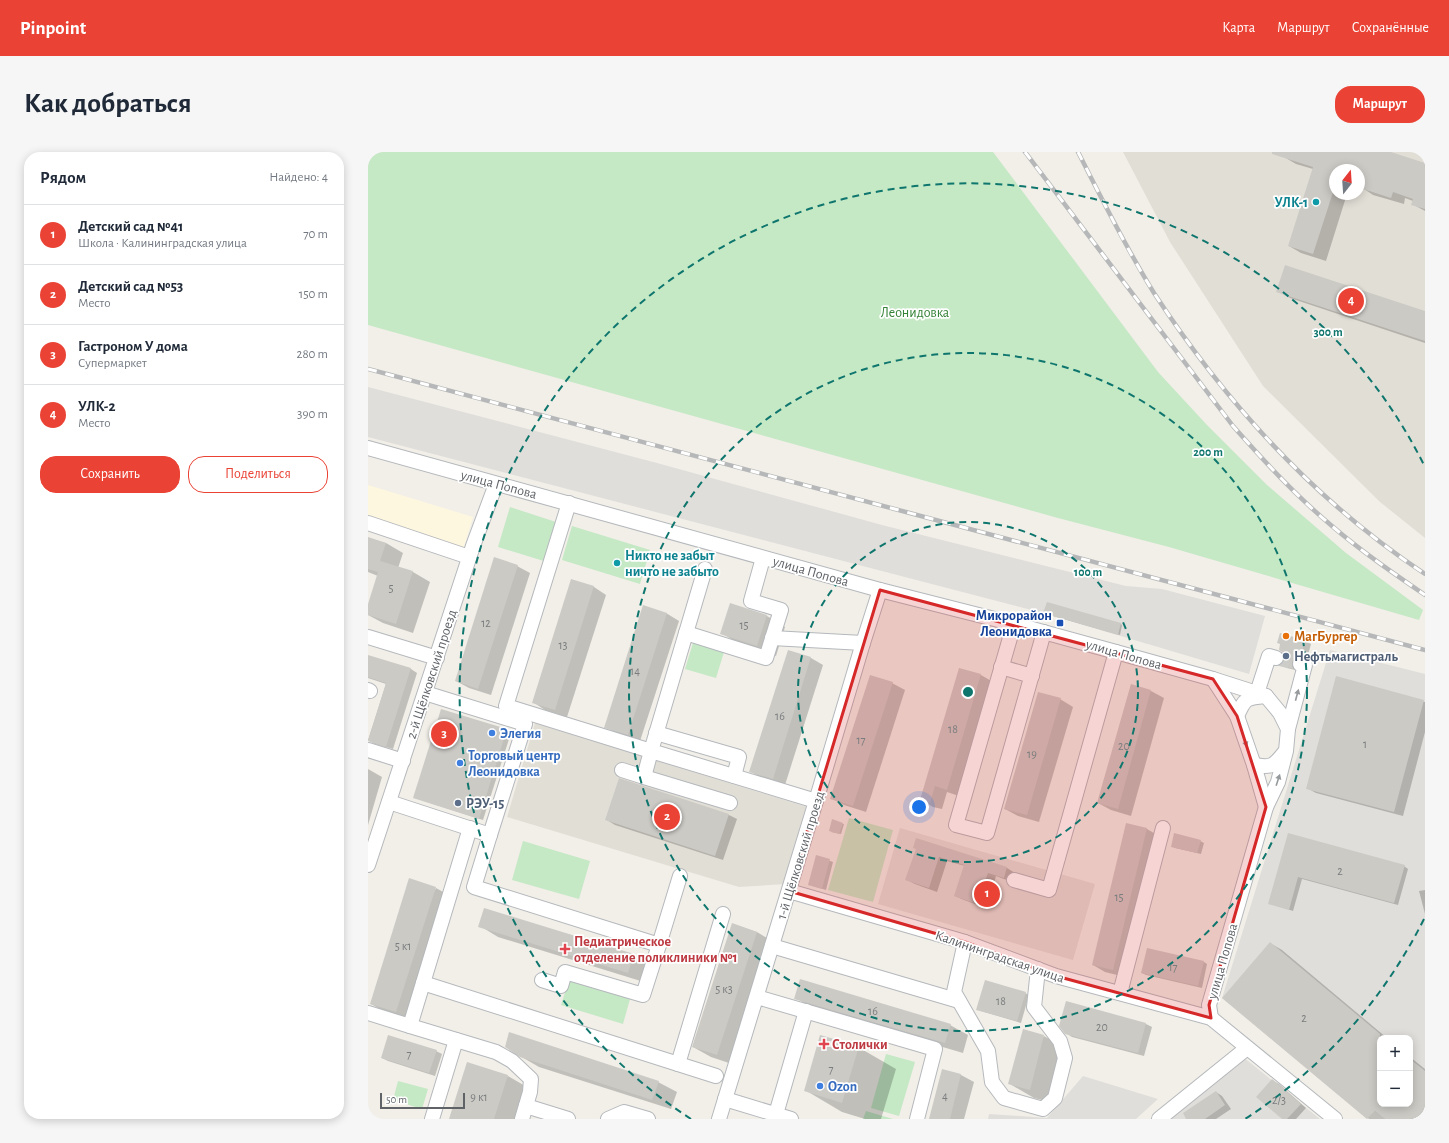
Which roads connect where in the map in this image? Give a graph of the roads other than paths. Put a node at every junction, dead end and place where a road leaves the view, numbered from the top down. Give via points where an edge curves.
1 (368, 448) edge
2 (496, 484) junction
3 (569, 504) junction
4 (368, 523) edge
5 (469, 557) junction
6 (763, 558) junction
7 (705, 569) dead end
8 (880, 590) junction
9 (1014, 624) junction
10 (1044, 632) junction
11 (686, 633) junction
12 (368, 636) edge
13 (772, 638) junction
14 (863, 643) junction
15 (1116, 652) junction
16 (437, 658) junction
17 (1276, 658) dead end
18 (1300, 664) dead end
19 (1001, 667) junction
20 (1032, 676) junction
21 (1213, 679) junction
22 (425, 693) junction
23 (1261, 695) junction
24 (1237, 716) junction
25 (1288, 730) junction
26 (656, 733) junction
27 (368, 750) edge
28 (651, 751) junction
29 (1286, 751) junction
30 (403, 760) junction
31 (1254, 765) junction
32 (622, 770) dead end
33 (644, 776) junction
34 (734, 776) junction
35 (816, 801) junction
36 (389, 802) junction
37 (730, 803) dead end
38 (1266, 807) junction
39 (470, 828) junction
40 (1163, 828) dead end
41 (490, 835) junction
42 (368, 865) edge
43 (680, 876) dead end
44 (1014, 880) dead end
45 (789, 891) junction
46 (724, 914) dead end
47 (965, 942) junction
48 (659, 945) junction
49 (772, 946) junction
50 (1038, 969) junction
51 (542, 980) dead end
52 (423, 983) junction
53 (1120, 993) junction
54 (757, 997) junction
55 (959, 1001) junction
56 (806, 1011) junction
57 (368, 1013) edge
58 (1211, 1018) junction
59 (410, 1026) junction
60 (456, 1040) junction
61 (1247, 1048) junction
62 (678, 1064) junction
63 (716, 1076) dead end
64 (725, 1099) junction
65 (524, 1112) edge
66 (776, 1114) junction
67 (432, 1119) edge
68 (568, 1119) edge
69 (608, 1119) edge
70 (648, 1119) edge
71 (719, 1119) edge
72 (791, 1119) edge
73 (917, 1119) edge
74 (1158, 1119) edge
75 (1335, 1119) edge

1 - 2 street, улица Попова
2 - 3 street, улица Попова
2 - 5 street, 2-й Щёлковский проезд
3 - 6 street, улица Попова
3 - 28 street via 506,706
4 - 5 street
5 - 16 street, 2-й Щёлковский проезд
6 - 8 street, улица Попова
6 - 13 street via 751,601 781,610
7 - 11 street
8 - 9 street, улица Попова
8 - 14 street, 1-й Щёлковский проезд
9 - 10 street, улица Попова
9 - 19 street
10 - 15 street, улица Попова
10 - 20 street
11 - 13 street via 766,658
11 - 26 street
12 - 16 street
13 - 14 street
14 - 35 street, 1-й Щёлковский проезд
15 - 21 street, улица Попова
15 - 44 street via 1049,890
16 - 22 street, 2-й Щёлковский проезд
17 - 23 street via 1269,656
25 -> 18 street via 1305,665
19 - 20 street
19 - 20 street via 956,824 987,833
21 - 23 street, улица Попова
21 - 24 street
22 - 30 street, 2-й Щёлковский проезд
22 - 41 street via 525,724
23 - 24 street via 1242,703
23 - 25 street via 1280,713
24 -> 31 street
25 - 29 street
26 - 28 street
26 - 34 street via 739,757
27 - 30 street
28 - 33 street
28 - 34 street
29 - 31 street via 1276,764 1265,767
38 -> 29 street, улица Попова via 1278,782
30 - 36 street, 2-й Щёлковский проезд
31 - 38 street
32 - 33 street
33 - 37 street
34 - 35 street
35 - 45 street, 1-й Щёлковский проезд
36 - 39 street
36 - 42 street, 2-й Щёлковский проезд
38 - 58 street, улица Попова via 1209,1005
39 - 41 street
39 - 52 street
40 - 53 street
41 - 48 street via 474,887
43 - 48 street
45 - 47 street, Калининградская улица
45 - 49 street, 1-й Щёлковский проезд
46 - 62 street
47 - 50 street, Калининградская улица
47 - 55 street via 954,992
48 - 51 street via 643,995 566,972 561,986
49 - 54 street, 1-й Щёлковский проезд
49 - 55 street
50 - 53 street, Калининградская улица
50 - 55 street via 1034,1007 1060,1041 1065,1058 1054,1098 1043,1109 1004,1098 992,1082 988,1051
52 - 59 street
52 - 62 street
53 - 58 street, Калининградская улица
54 - 56 street
54 - 64 street, 1-й Щёлковский проезд
56 - 66 street
56 - 73 street via 935,1049
57 - 59 street
58 - 61 street
59 - 60 street
60 - 65 street via 496,1052 522,1070 532,1084
60 - 67 street
61 - 74 street
61 - 75 street
62 - 63 street
64 - 66 street
64 - 71 street, 1-й Щёлковский проезд
65 - 68 street
66 - 72 street
69 - 70 street via 624,1112

